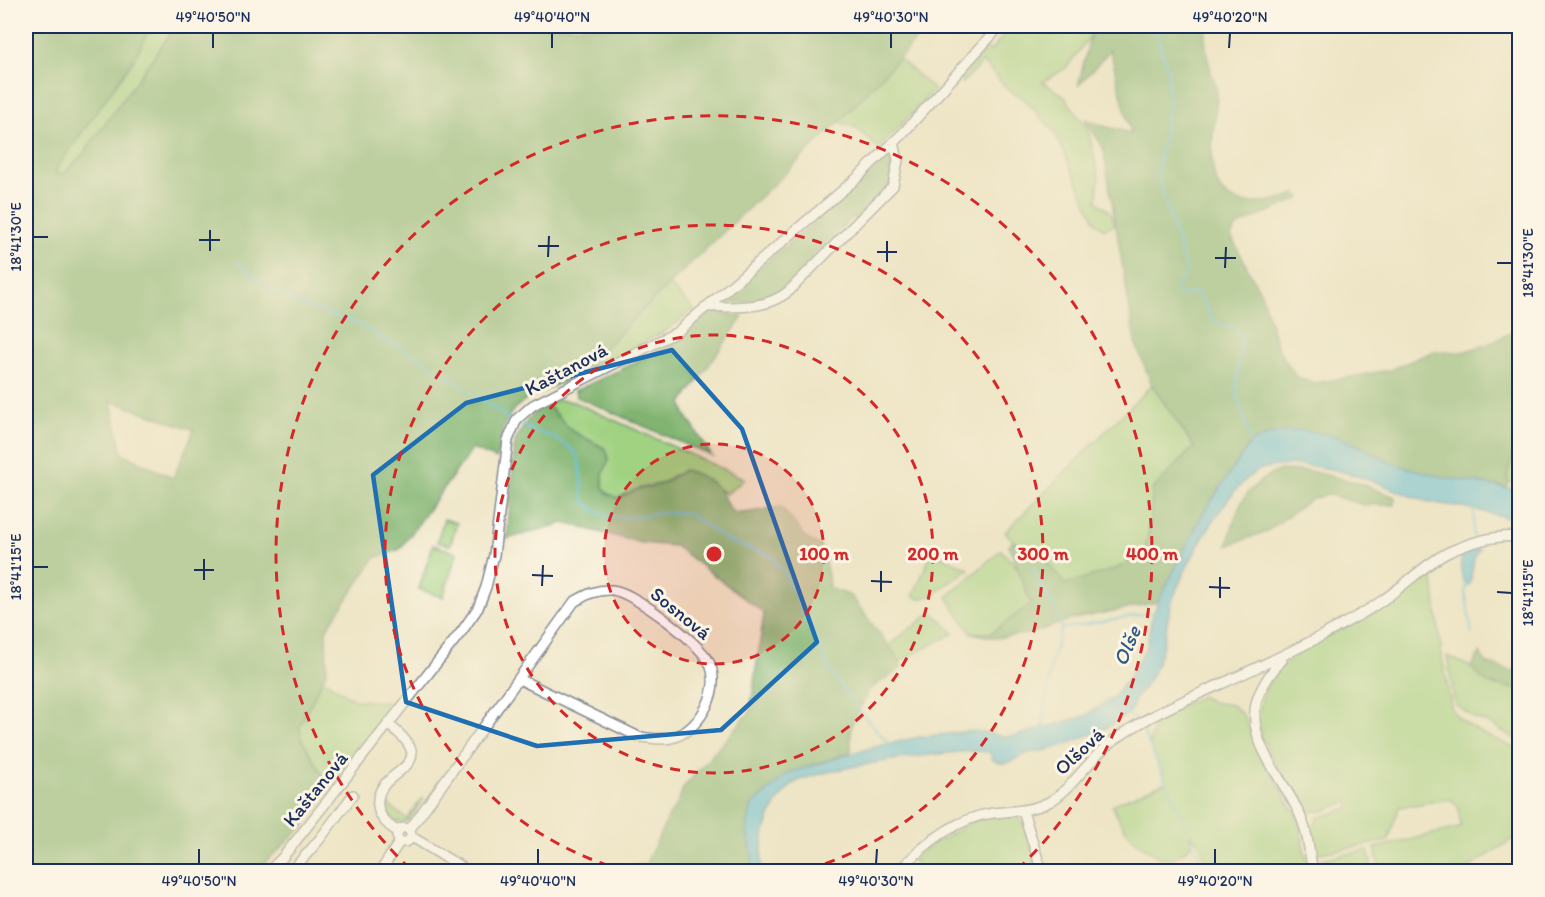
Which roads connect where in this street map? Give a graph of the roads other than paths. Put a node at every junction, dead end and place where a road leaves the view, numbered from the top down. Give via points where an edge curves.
1 (1000, 26) edge
2 (894, 142) junction
3 (705, 308) junction
4 (1520, 537) edge
5 (1288, 654) junction
6 (519, 679) junction
7 (389, 725) junction
8 (353, 795) dead end
9 (1023, 811) junction
10 (411, 833) junction
11 (398, 836) junction
12 (268, 872) edge
13 (291, 872) edge
14 (380, 872) edge
15 (461, 872) edge
16 (898, 872) edge
17 (1042, 872) edge
18 (1313, 872) edge

1 - 2 street, Kaštanová
2 - 3 street, Kaštanová
2 - 3 street via 898,160 892,186 789,291 762,306
3 - 7 street, Kaštanová via 677,332 533,405 517,419 504,460 494,555 478,608
4 - 5 street, Olšová via 1496,537 1446,554 1384,600
5 - 9 street, Olšová via 1179,702 1138,725 1109,744 1048,803
5 - 18 street, Olšová via 1275,666 1259,693 1255,731 1300,815
6 - 6 street, Sosnová via 639,737 660,740 689,729 704,711 712,695 714,675 709,660 693,641 633,597 613,590 591,591 574,602
6 - 10 street, Sosnová
7 - 11 street via 406,739 411,750 408,765 384,783 378,800 381,816
7 - 12 street, Kaštanová
8 - 13 street
9 - 16 street, Olšová via 976,817 946,831 918,850
9 - 17 street
10 - 11 street via 405,828
10 - 15 street via 463,868
11 - 14 street

